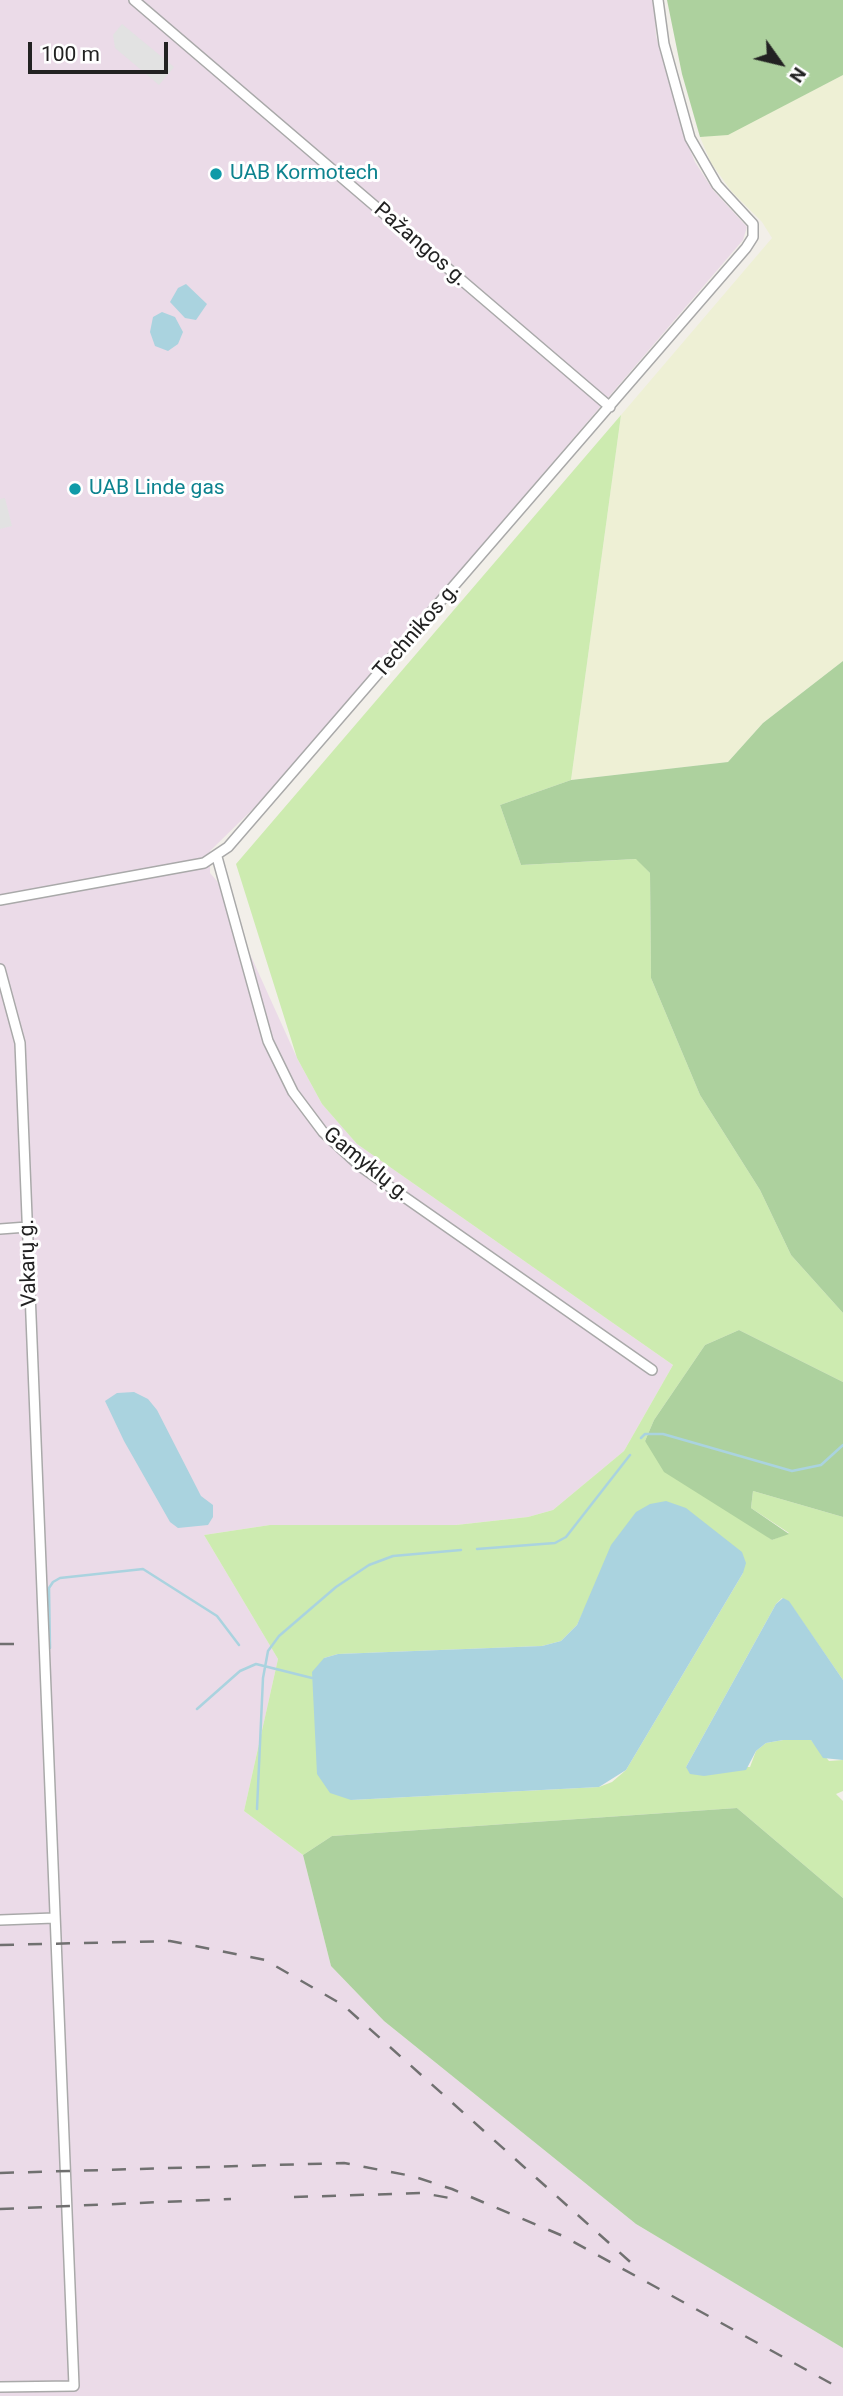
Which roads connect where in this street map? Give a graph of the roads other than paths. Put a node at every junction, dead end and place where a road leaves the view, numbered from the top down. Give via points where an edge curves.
1 (134, 0) edge
2 (658, 0) edge
3 (610, 407) junction
4 (217, 857) junction
5 (0, 900) edge
6 (0, 969) edge
7 (27, 1227) junction
8 (0, 1229) edge
9 (652, 1370) dead end
10 (54, 1918) junction
11 (0, 1920) edge
12 (0, 2387) edge

1 - 3 street, Pažangos g.
2 - 3 street, Technikos g. via 664,44 690,138 708,173 750,219 754,231 746,248
3 - 4 street, Technikos g.
4 - 5 street, Technikos g.
4 - 9 street, Gamyklų g. via 268,1041 293,1092 323,1132 360,1166
6 - 7 street, Vakarų g. via 20,1043
7 - 8 street
7 - 10 street, Vakarų g.
10 - 11 street
10 - 12 street, Vakarų g. via 74,2386

